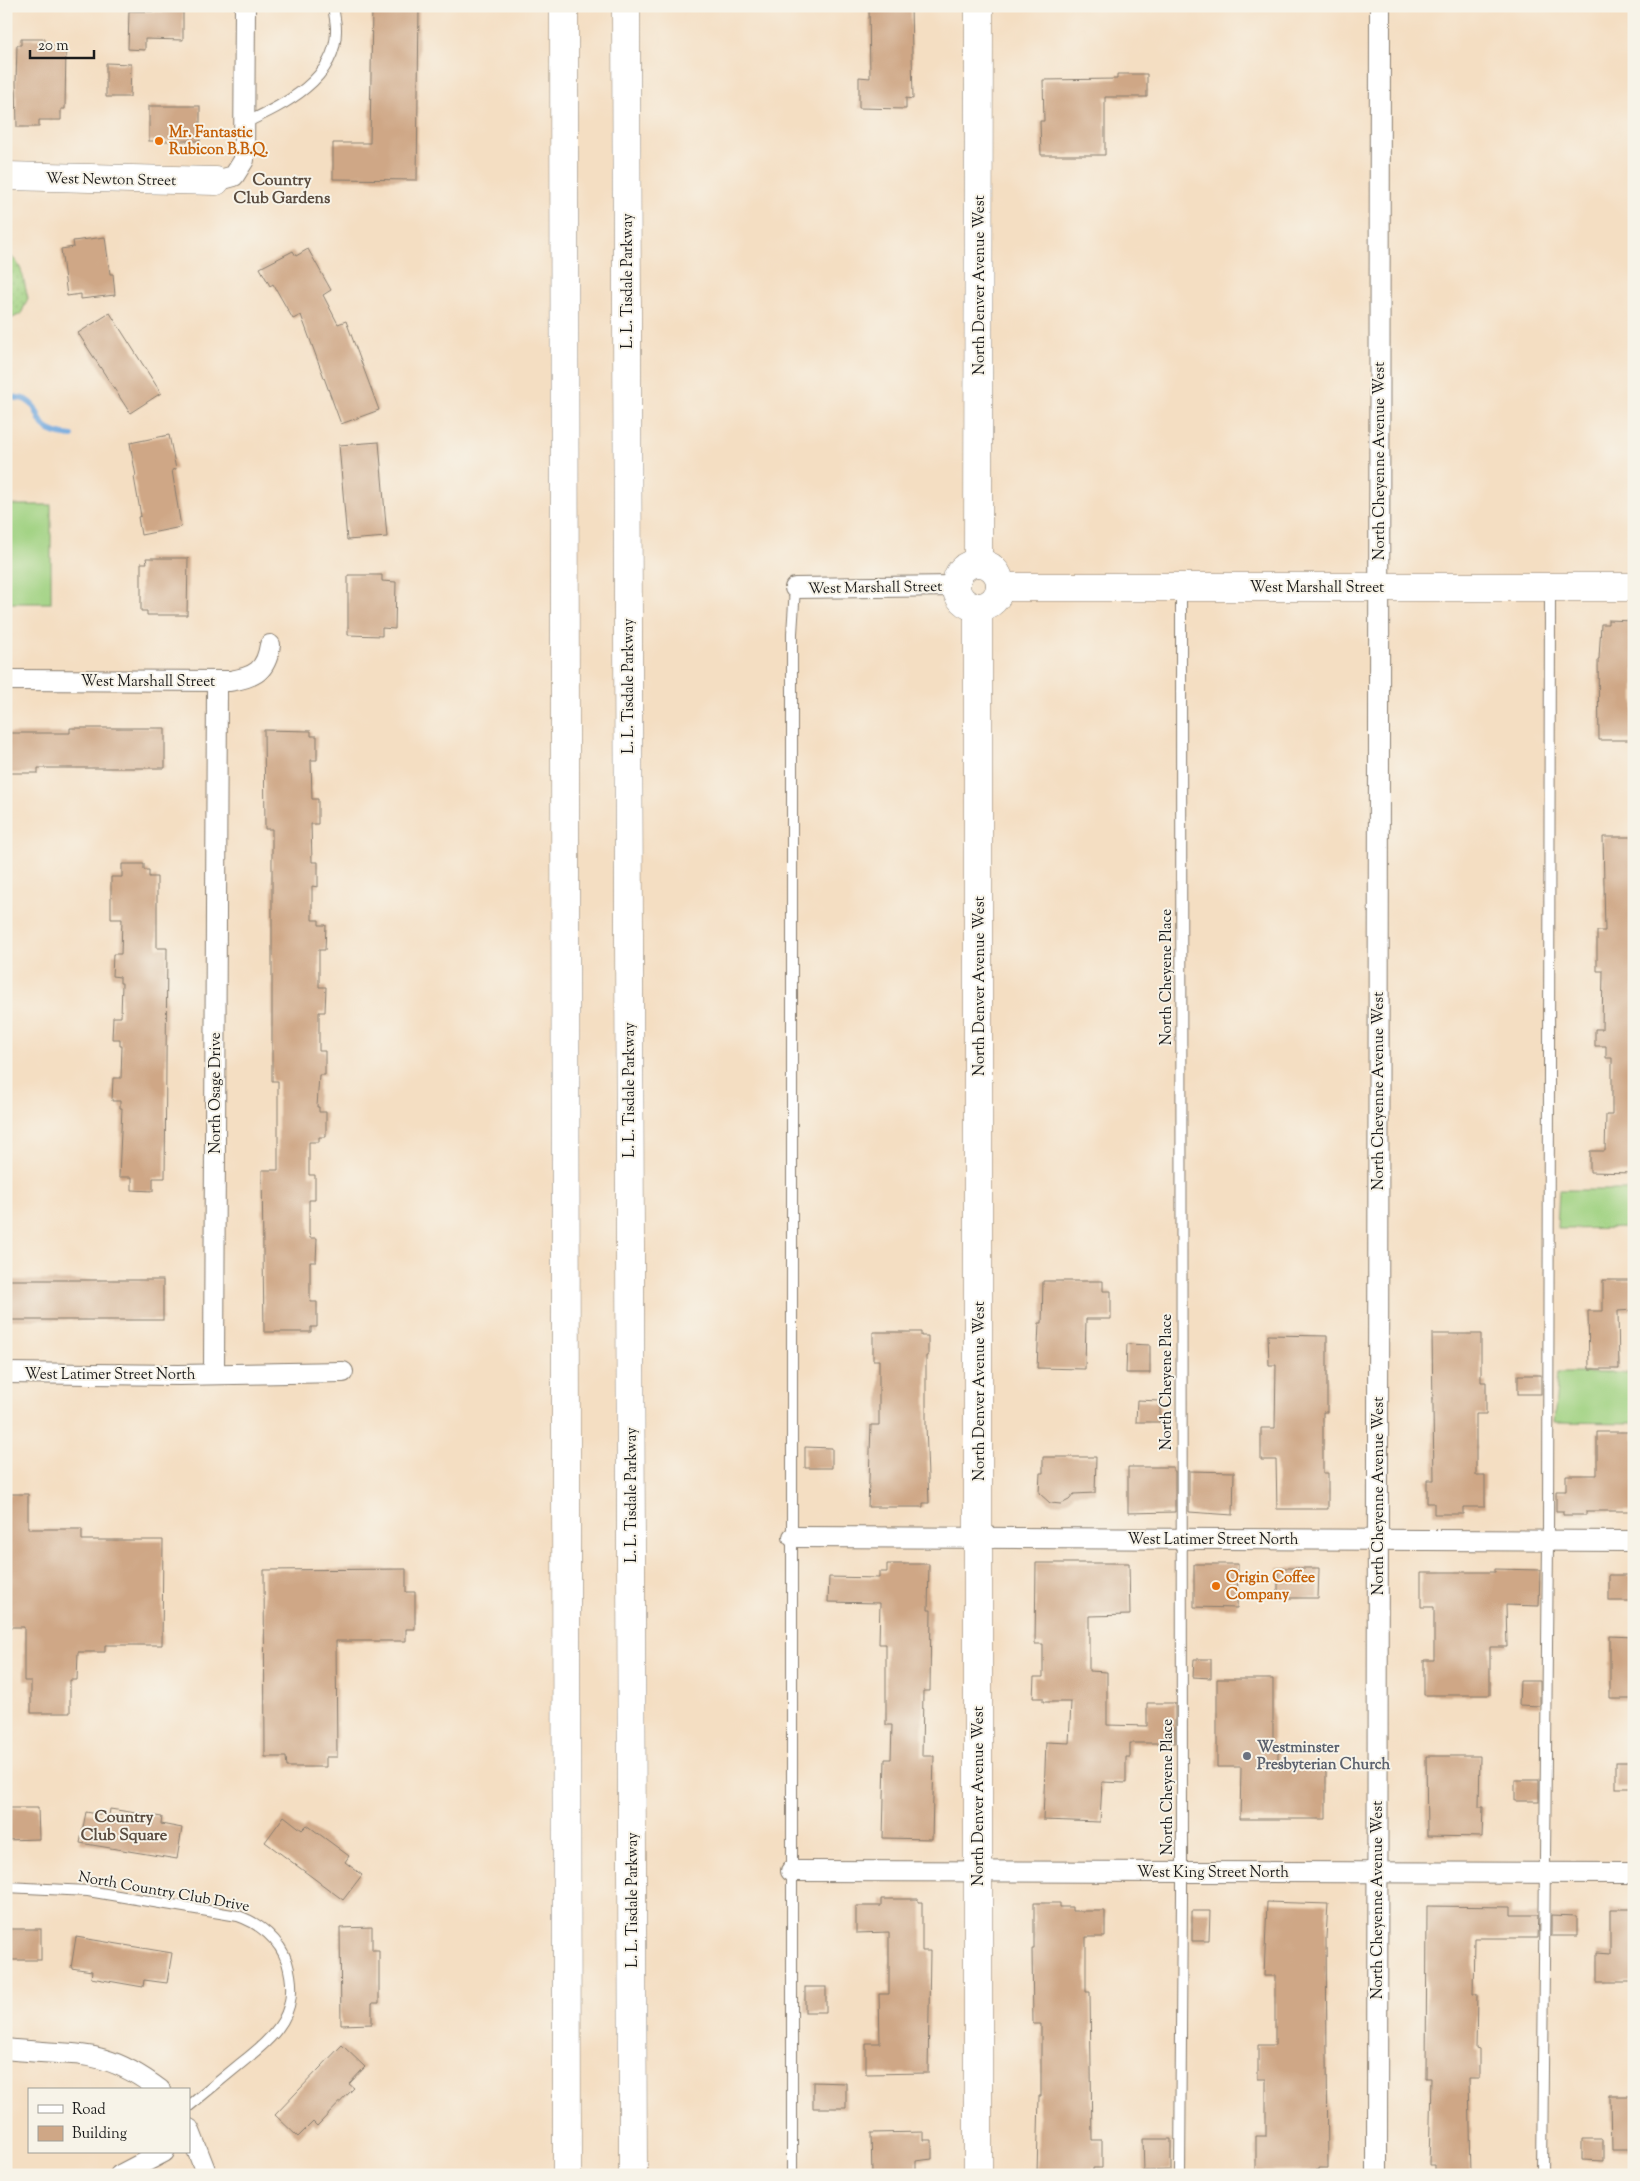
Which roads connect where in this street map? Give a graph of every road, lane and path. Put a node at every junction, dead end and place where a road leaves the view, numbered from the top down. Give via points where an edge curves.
1 (245, 6) edge
2 (333, 6) edge
3 (564, 6) edge
4 (626, 6) edge
5 (979, 6) edge
6 (1380, 6) edge
7 (244, 123) junction
8 (6, 176) edge
9 (216, 181) joint
10 (978, 563) junction
11 (956, 586) junction
12 (1000, 587) junction
13 (1379, 587) junction
14 (1550, 587) junction
15 (1634, 587) edge
16 (795, 588) joint
17 (1181, 589) junction
18 (978, 607) junction
19 (270, 645) dead end
20 (6, 680) edge
21 (217, 682) junction
22 (343, 1372) dead end
23 (6, 1373) edge
24 (214, 1374) junction
25 (793, 1537) junction
26 (979, 1538) junction
27 (1181, 1539) junction
28 (1378, 1540) junction
29 (1548, 1541) junction
30 (1634, 1541) edge
31 (978, 1870) junction
32 (791, 1871) junction
33 (1182, 1872) junction
34 (1377, 1873) junction
35 (1544, 1873) junction
36 (1634, 1873) edge
37 (6, 1887) edge
38 (6, 2049) edge
39 (157, 2088) edge
40 (190, 2105) edge
41 (190, 2135) edge
42 (160, 2154) edge
43 (120, 2175) edge
44 (207, 2175) edge
45 (567, 2175) edge
46 (633, 2175) edge
47 (792, 2175) edge
48 (978, 2175) edge
49 (1180, 2175) edge
50 (1377, 2175) edge
51 (1542, 2175) edge

1 - 7 street
2 - 7 lane via 336,30 331,54 313,82 284,104
3 - 45 main road
4 - 46 main road, L. L. Tisdale Parkway
5 - 10 main road, North Denver Avenue West
6 - 13 street, North Cheyenne Avenue West
7 - 9 street via 242,165 234,176
8 - 9 main road, West Newton Street
10 - 11 main road via 963,568
10 - 12 main road via 992,567
11 - 16 street, West Marshall Street
11 - 18 main road via 961,600
12 - 17 main road, West Marshall Street
12 - 18 main road via 993,601
13 - 14 main road, West Marshall Street
13 - 17 main road, West Marshall Street
13 - 28 street, North Cheyenne Avenue West
14 - 15 main road, West Marshall Street
14 - 29 lane
16 - 25 lane via 792,633
17 - 27 lane, North Cheyene Place
18 - 26 main road, North Denver Avenue West
19 - 21 street, West Marshall Street via 268,661 259,670 243,679
20 - 21 street, West Marshall Street
21 - 24 street, North Osage Drive
22 - 24 street
23 - 24 street, West Latimer Street North
25 - 26 street, West Latimer Street North
25 - 32 lane
26 - 27 street, West Latimer Street North
26 - 31 main road, North Denver Avenue West
27 - 28 street, West Latimer Street North
27 - 33 lane, North Cheyene Place
28 - 29 street, West Latimer Street North
28 - 34 street, North Cheyenne Avenue West
29 - 30 street, West Latimer Street North
29 - 35 lane
31 - 32 street, West King Street North
31 - 33 street, West King Street North
31 - 48 main road, North Denver Avenue West
32 - 47 lane
33 - 34 street, West King Street North
33 - 49 lane, North Cheyene Place
34 - 35 street, West King Street North
34 - 50 street, North Cheyenne Avenue West
35 - 36 street, West King Street North
35 - 51 lane
37 - 40 lane, North Country Club Drive via 88,1891 238,1916 255,1922 276,1942 286,1957 291,1974 289,2008 283,2022 270,2040
38 - 39 street via 98,2056 141,2076
41 - 44 street
42 - 43 street

